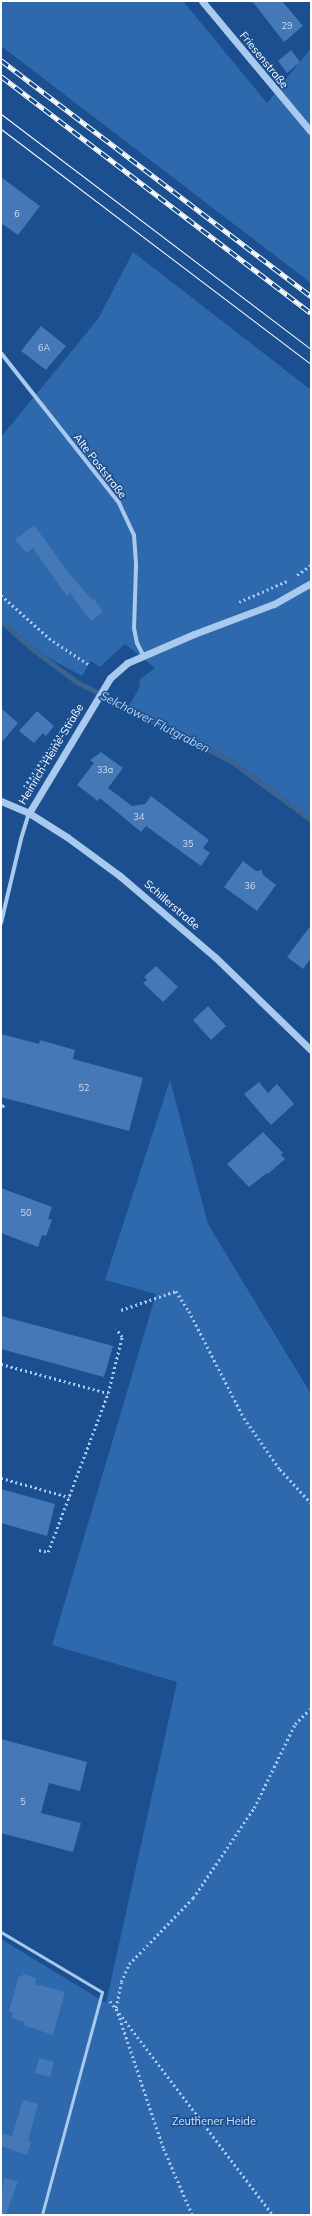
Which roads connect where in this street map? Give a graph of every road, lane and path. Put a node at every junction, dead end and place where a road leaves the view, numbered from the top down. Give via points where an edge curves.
1 (202, 1) edge
2 (311, 132) edge
3 (1, 354) edge
4 (311, 583) edge
5 (1, 595) edge
6 (143, 655) junction
7 (89, 665) dead end
8 (73, 712) dead end
9 (24, 787) dead end
10 (1, 801) edge
11 (29, 813) junction
12 (1, 923) edge
13 (311, 1050) edge
14 (121, 1310) dead end
15 (116, 1330) dead end
16 (1, 1364) edge
17 (108, 1392) junction
18 (1, 1478) edge
19 (70, 1497) junction
20 (311, 1503) edge
21 (39, 1550) dead end
22 (311, 1708) edge
23 (1, 1932) edge
24 (102, 1992) junction
25 (116, 2008) junction
26 (42, 2215) edge
27 (192, 2215) edge
28 (273, 2215) edge

1 - 2 street, Friesenstraße
3 - 6 street, Alte Poststraße via 118,503 134,536 134,628
4 - 6 street, Heinrich-Heine-Straße via 274,604
5 - 7 path via 49,638
6 - 11 street, Heinrich-Heine-Straße via 128,663 110,678
8 - 9 path
10 - 11 street, Schillerstraße
11 - 12 street, Heinrich-Heine-Straße via 20,838
11 - 13 street, Schillerstraße via 139,890 215,956
14 - 20 path via 176,1291 189,1311 244,1418 280,1469
15 - 17 path via 122,1337
16 - 17 path
17 - 19 path
18 - 19 path
19 - 21 path via 48,1552
22 - 25 path via 296,1724 254,1808 192,1898 129,1964 120,1982
23 - 24 lane
24 - 25 path
24 - 26 lane
25 - 27 path via 163,2148
25 - 28 path

